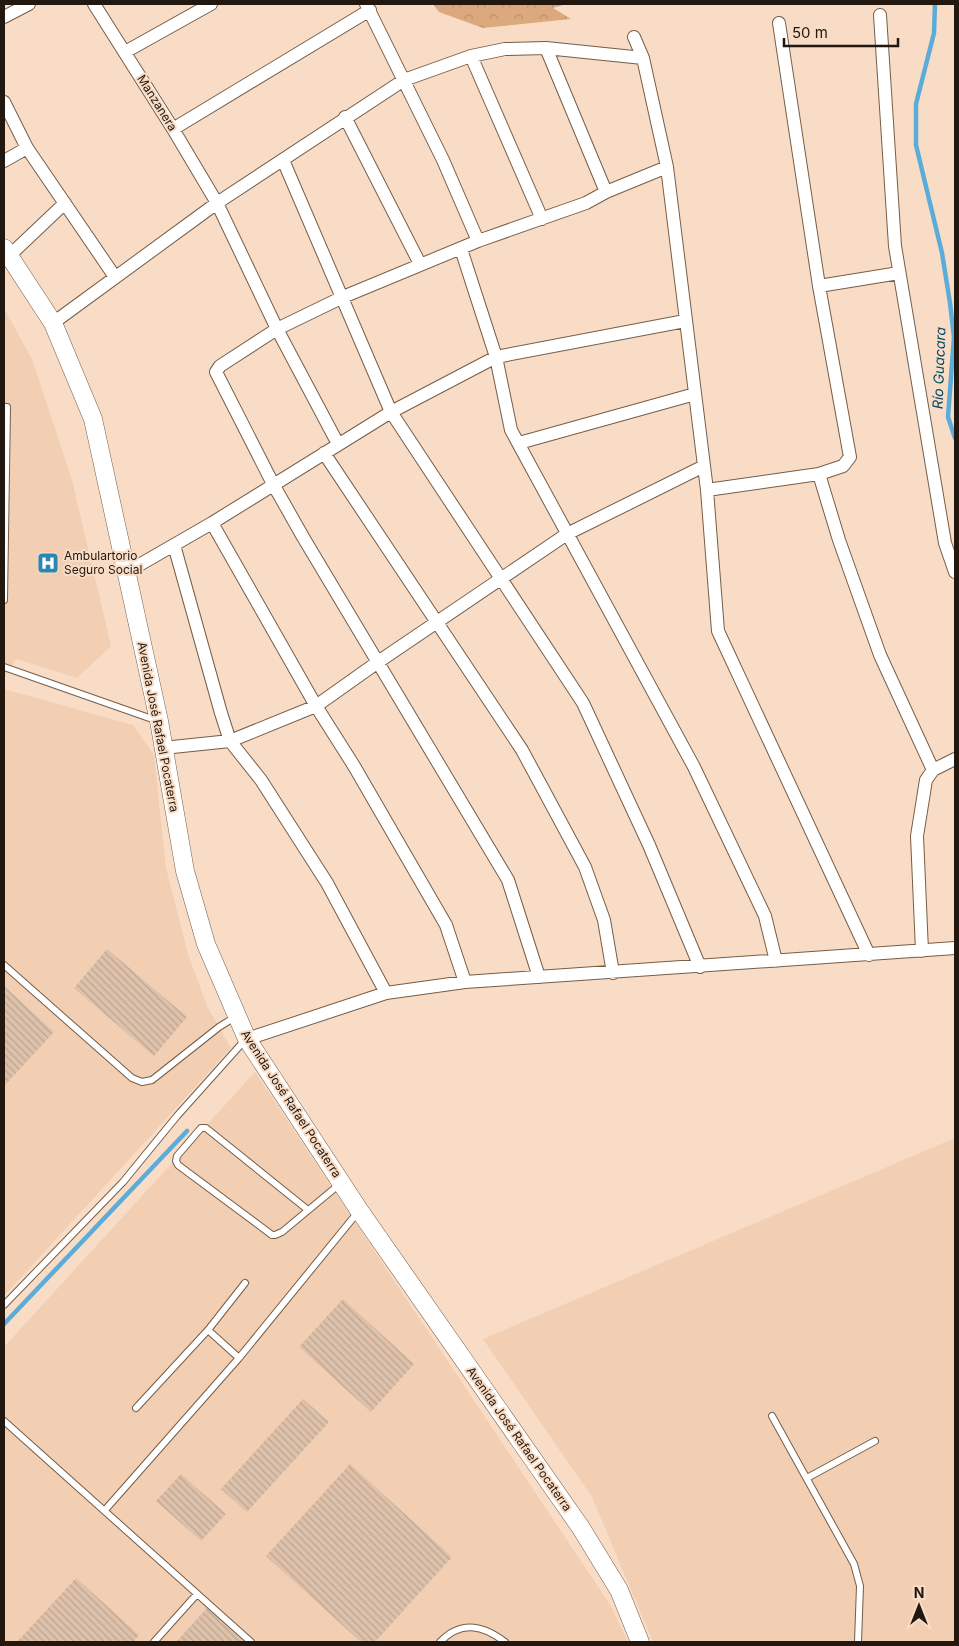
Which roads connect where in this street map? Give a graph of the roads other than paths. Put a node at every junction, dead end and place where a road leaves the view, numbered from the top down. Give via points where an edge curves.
1 (29, 4) edge
2 (94, 4) edge
3 (211, 4) edge
4 (368, 7) edge
5 (880, 15) dead end
6 (4, 17) edge
7 (780, 23) dead end
8 (634, 37) dead end
9 (546, 48) junction
10 (125, 52) junction
11 (472, 56) junction
12 (643, 58) junction
13 (404, 80) junction
14 (4, 102) edge
15 (345, 117) junction
16 (173, 128) junction
17 (27, 148) junction
18 (283, 160) junction
19 (4, 161) edge
20 (667, 167) junction
21 (606, 192) junction
22 (65, 203) junction
23 (217, 203) junction
24 (542, 218) junction
25 (478, 241) junction
26 (461, 249) junction
27 (6, 252) edge
28 (420, 264) junction
29 (899, 273) junction
30 (115, 277) junction
31 (818, 286) junction
32 (342, 297) junction
33 (685, 321) junction
34 (53, 323) junction
35 (277, 330) junction
36 (496, 357) junction
37 (695, 394) junction
38 (4, 407) edge
39 (391, 412) junction
40 (338, 444) junction
41 (519, 444) junction
42 (324, 453) junction
43 (704, 466) junction
44 (819, 474) junction
45 (273, 484) junction
46 (707, 490) junction
47 (212, 523) junction
48 (567, 534) junction
49 (174, 545) junction
50 (127, 572) junction
51 (955, 572) edge
52 (500, 578) junction
53 (4, 600) edge
54 (437, 622) junction
55 (378, 662) junction
56 (4, 667) edge
57 (316, 706) junction
58 (159, 721) junction
59 (230, 741) junction
60 (163, 748) junction
61 (955, 759) edge
62 (933, 770) junction
63 (955, 948) edge
64 (922, 951) junction
65 (869, 955) junction
66 (776, 961) junction
67 (4, 965) edge
68 (700, 966) junction
69 (614, 973) junction
70 (539, 977) junction
71 (465, 982) junction
72 (386, 993) junction
73 (236, 1016) junction
74 (247, 1038) junction
75 (342, 1182) junction
76 (308, 1210) junction
77 (359, 1210) junction
78 (245, 1283) dead end
79 (4, 1305) edge
80 (208, 1330) junction
81 (239, 1358) junction
82 (136, 1408) dead end
83 (772, 1416) dead end
84 (4, 1421) edge
85 (875, 1441) dead end
86 (806, 1478) junction
87 (105, 1510) junction
88 (197, 1594) junction
89 (154, 1642) edge
90 (251, 1642) edge
91 (440, 1642) edge
92 (505, 1642) edge
93 (640, 1642) edge
94 (858, 1642) edge

1 - 6 street
2 - 10 street, Manzanera
3 - 10 street
4 - 13 street
4 - 16 street
5 - 29 street
7 - 31 street
8 - 12 street
9 - 11 street via 505,49
9 - 12 street
9 - 21 street
10 - 16 street, Manzanera
11 - 13 street
11 - 24 street
12 - 20 street
13 - 15 street
13 - 25 street
14 - 17 street
15 - 18 street
15 - 28 street
16 - 23 street, Manzanera
17 - 19 street
17 - 22 street
18 - 23 street
18 - 32 street
20 - 21 street
20 - 33 street
21 - 24 street via 586,203
22 - 27 street
22 - 30 street
23 - 30 street
23 - 35 street, Manzanera
24 - 25 street
25 - 26 street
26 - 28 street
26 - 36 street
27 - 34 street, Avenida José Rafael Pocaterra
28 - 32 street
29 - 31 street
29 - 51 street via 945,543
30 - 34 street
31 - 44 street via 850,457 843,466
32 - 35 street
32 - 39 street
33 - 36 street
33 - 37 street
34 - 50 street, Avenida José Rafael Pocaterra via 93,419
35 - 40 street, Manzanera
35 - 45 street via 220,366 216,372
36 - 39 street
36 - 41 street via 511,430
37 - 41 street
37 - 43 street
38 - 53 lane via 7,407
39 - 40 street
39 - 52 street
40 - 42 street
41 - 48 street
42 - 45 street
42 - 54 street
43 - 46 street
43 - 48 street
44 - 46 street
44 - 62 street via 880,655
45 - 47 street
45 - 55 street
46 - 65 street via 718,630
47 - 49 street
47 - 57 street
48 - 52 street
48 - 66 street via 694,767 765,916
49 - 50 street
49 - 59 street
50 - 58 street, Avenida José Rafael Pocaterra
52 - 54 street
52 - 68 street via 583,703 649,845
54 - 55 street
54 - 69 street via 522,750 585,867 604,920
55 - 57 street
55 - 70 street via 508,880
56 - 58 lane
57 - 59 street
57 - 71 street via 446,924
58 - 60 street, Avenida José Rafael Pocaterra
59 - 60 street
59 - 72 street via 261,780 326,883
60 - 73 street, Avenida José Rafael Pocaterra via 194,908
61 - 62 street
62 - 64 street via 926,780 917,836
63 - 64 street
64 - 65 street
65 - 66 street
66 - 68 street
67 - 73 lane via 132,1078 142,1082 152,1080
68 - 69 street
69 - 70 street
70 - 71 street
71 - 72 street
72 - 74 street
73 - 74 street, Avenida José Rafael Pocaterra
74 - 75 street, Avenida José Rafael Pocaterra
74 - 79 lane via 123,1182
75 - 76 lane
75 - 77 street, Avenida José Rafael Pocaterra
76 - 76 lane via 282,1232 272,1235 178,1165 176,1156 201,1128 206,1128
77 - 81 lane
77 - 93 street, Avenida José Rafael Pocaterra via 581,1528 620,1590
78 - 80 lane
80 - 81 lane
80 - 82 lane
81 - 87 lane
83 - 86 lane
84 - 87 lane
85 - 86 lane
86 - 94 lane via 854,1564 860,1586
87 - 88 lane
88 - 89 lane
88 - 90 lane
91 - 92 lane via 456,1630 480,1628

